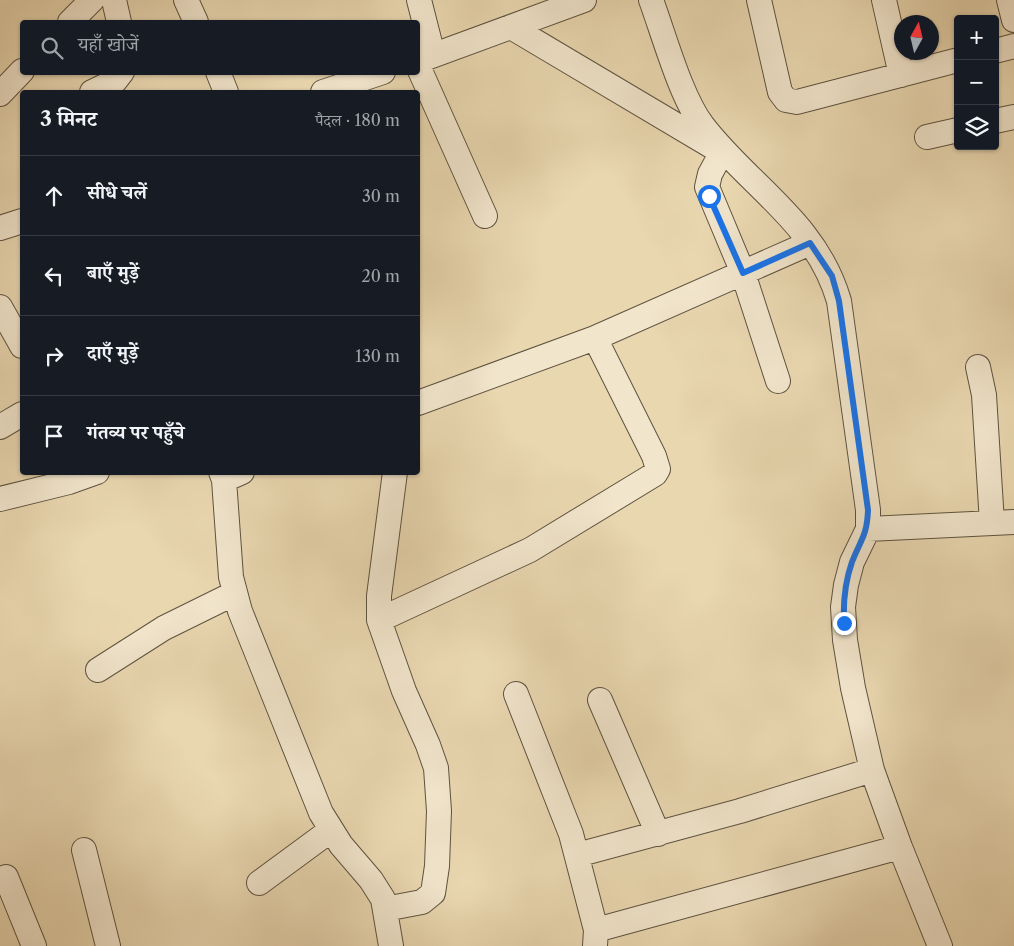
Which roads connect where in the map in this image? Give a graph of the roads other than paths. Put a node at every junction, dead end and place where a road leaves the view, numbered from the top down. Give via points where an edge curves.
1 (92, 0) edge
2 (114, 0) edge
3 (186, 0) edge
4 (419, 0) edge
5 (584, 0) edge
6 (651, 0) edge
7 (759, 0) edge
8 (884, 0) edge
9 (1009, 0) edge
10 (72, 20) edge
11 (119, 20) edge
12 (195, 20) edge
13 (1014, 20) edge
14 (510, 27) junction
15 (1014, 46) edge
16 (999, 50) edge
17 (423, 61) edge
18 (954, 61) edge
19 (20, 73) edge
20 (120, 75) edge
21 (219, 75) edge
22 (374, 75) edge
23 (901, 75) junction
24 (96, 90) edge
25 (225, 90) edge
26 (329, 90) edge
27 (0, 94) edge
28 (1014, 117) edge
29 (999, 120) edge
30 (954, 131) edge
31 (927, 137) dead end
32 (727, 155) junction
33 (485, 216) dead end
34 (20, 222) edge
35 (0, 228) edge
36 (810, 243) junction
37 (743, 273) junction
38 (0, 307) edge
39 (595, 338) junction
40 (20, 342) edge
41 (978, 367) dead end
42 (778, 381) dead end
43 (420, 401) edge
44 (20, 415) edge
45 (0, 427) edge
46 (89, 475) edge
47 (229, 475) edge
48 (395, 475) edge
49 (0, 499) edge
50 (1003, 522) edge
51 (868, 529) junction
52 (235, 594) junction
53 (379, 620) junction
54 (98, 670) dead end
55 (516, 694) dead end
56 (600, 700) dead end
57 (872, 770) junction
58 (331, 830) junction
59 (658, 834) junction
60 (900, 847) junction
61 (84, 850) dead end
62 (577, 855) junction
63 (6, 877) dead end
64 (259, 883) dead end
65 (385, 909) junction
66 (595, 938) edge
67 (34, 946) edge
68 (108, 946) edge
69 (392, 946) edge
70 (940, 946) edge

1 - 10 street
2 - 11 street
3 - 12 street
4 - 17 street
5 - 14 street
6 - 32 street via 694,112
7 - 23 street via 780,92 786,100 797,102
8 - 23 street
9 - 13 street
14 - 17 street
14 - 32 street
15 - 16 street
17 - 33 street
18 - 23 street
19 - 27 street
20 - 24 street via 115,81
21 - 25 street
22 - 26 street
28 - 29 street
30 - 31 street
32 - 36 street via 794,220
32 - 37 street via 710,174 706,187
34 - 35 street
36 - 37 street
36 - 51 street via 832,276 839,301 867,490
37 - 39 street
37 - 42 street
38 - 40 street
39 - 43 street
39 - 53 street via 654,456 658,469 655,474 530,550
41 - 50 street
44 - 45 street
46 - 49 street
47 - 52 street via 231,577
48 - 53 street via 379,596
50 - 51 street
51 - 57 street via 852,562 843,607 848,663
52 - 54 street via 164,628
52 - 58 street
53 - 65 street via 409,704 432,755 438,796 437,866 433,893 422,902
55 - 62 street
56 - 59 street
57 - 59 street
57 - 60 street
58 - 64 street
58 - 65 street via 371,880
59 - 62 street
60 - 66 street
60 - 70 street
61 - 68 street
62 - 66 street
63 - 67 street
65 - 69 street

